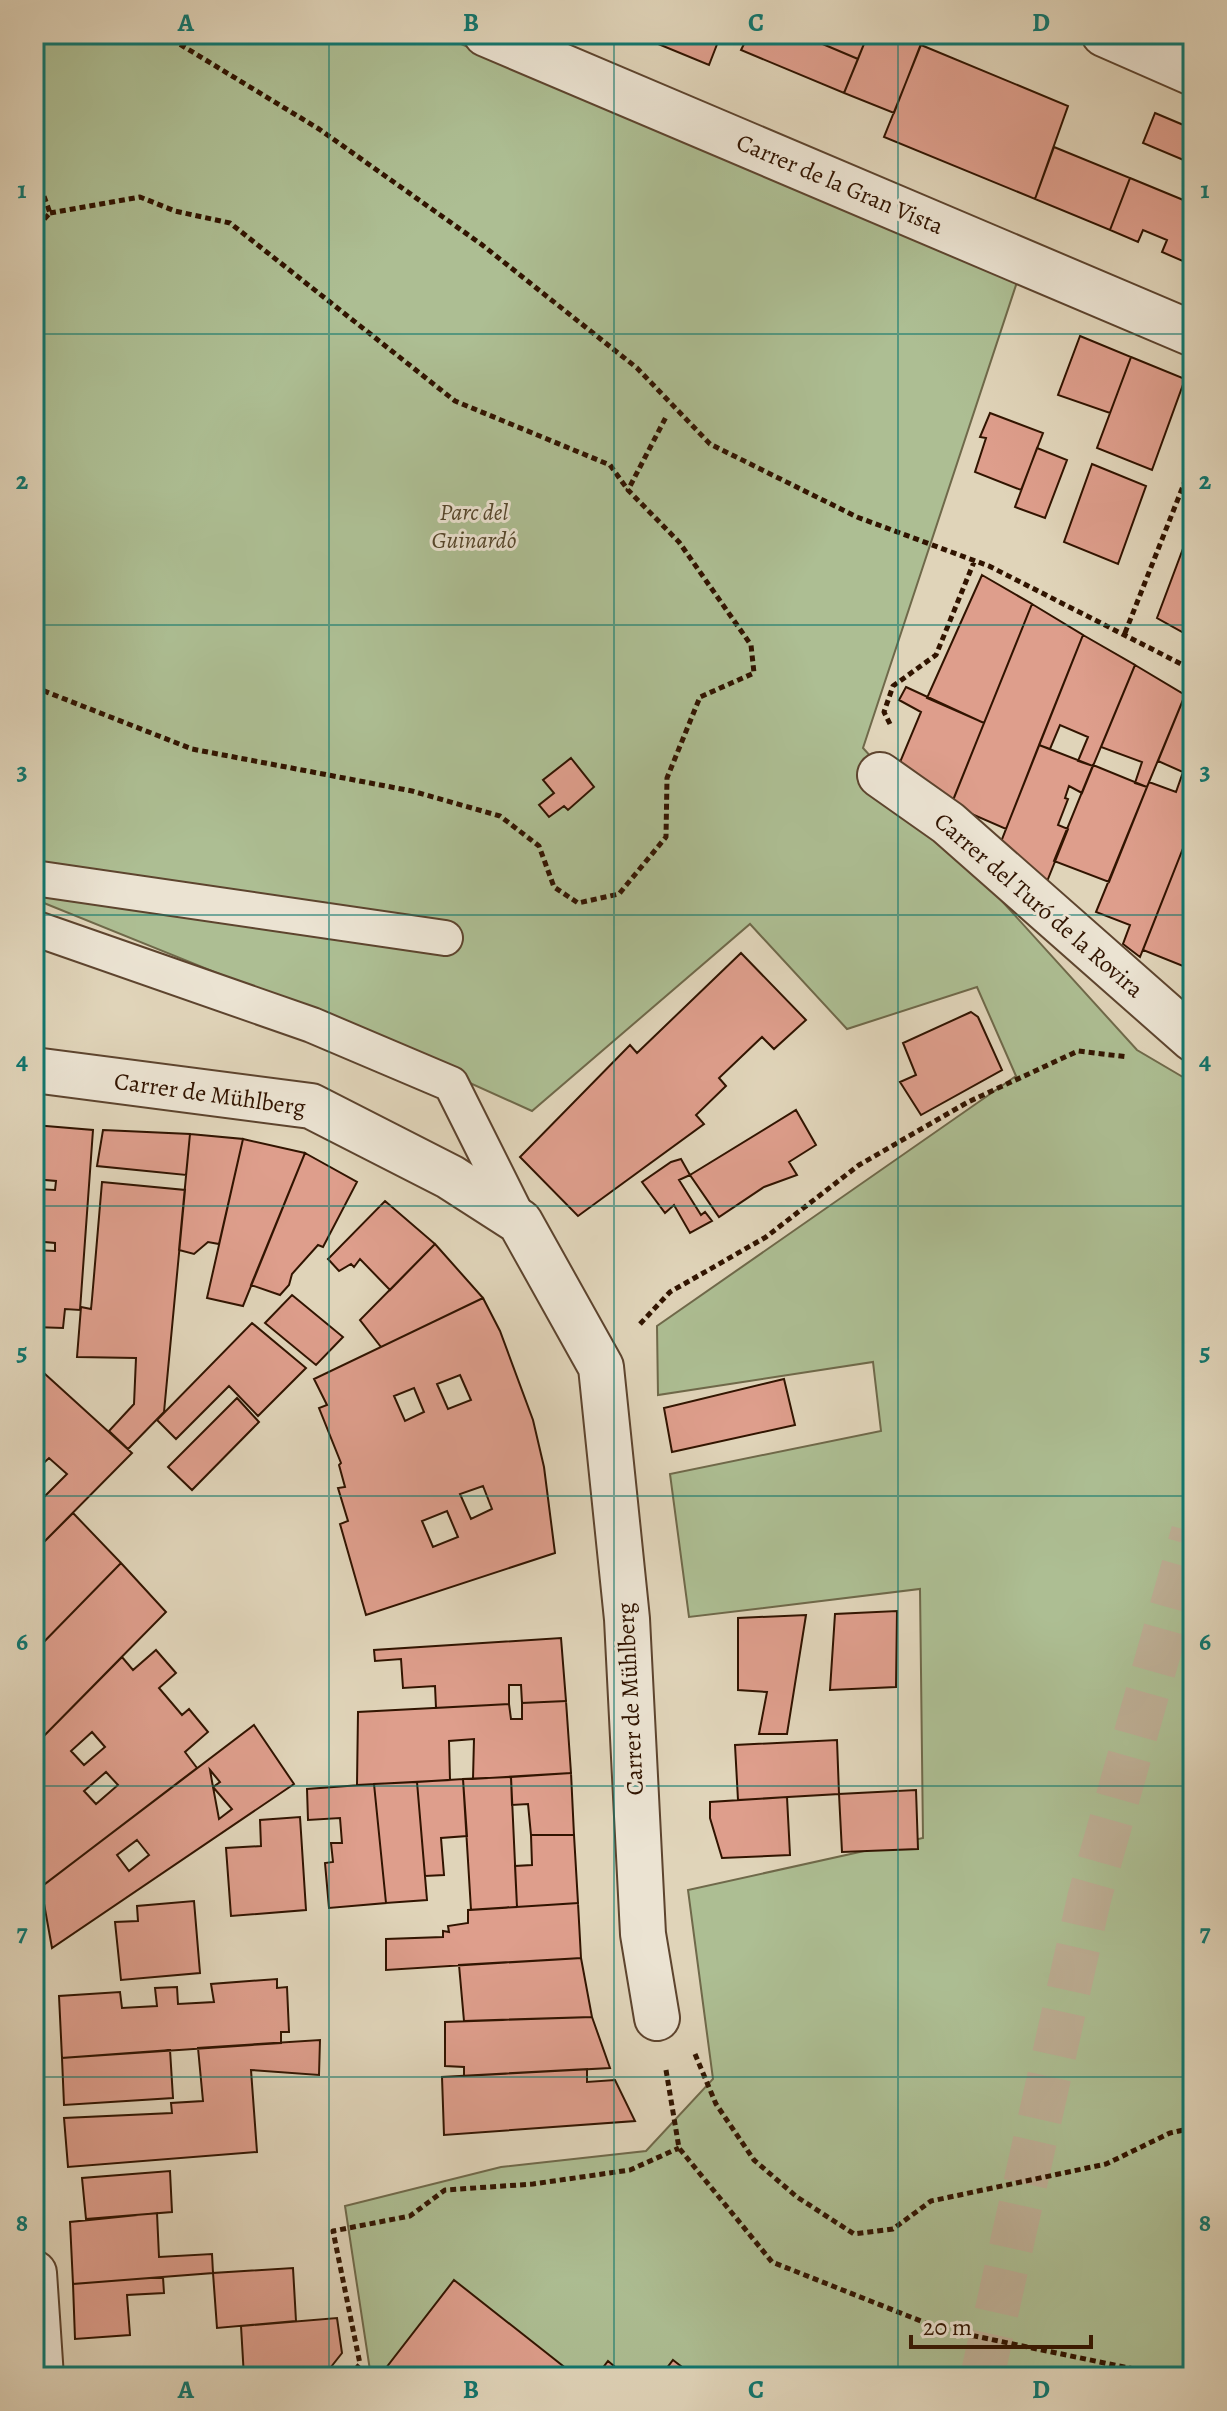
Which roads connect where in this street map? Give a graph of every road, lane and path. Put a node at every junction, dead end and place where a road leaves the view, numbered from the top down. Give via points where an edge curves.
1 (48, 34) edge
2 (163, 34) edge
3 (486, 34) edge
4 (1104, 34) edge
5 (34, 49) edge
6 (1193, 73) edge
7 (34, 168) edge
8 (50, 213) junction
9 (34, 230) edge
10 (1193, 334) edge
11 (666, 417) dead end
12 (1193, 461) edge
13 (628, 490) junction
14 (974, 562) junction
15 (1125, 633) junction
16 (1193, 670) edge
17 (34, 687) edge
18 (889, 757) joint
19 (34, 878) edge
20 (34, 928) edge
21 (445, 938) dead end
22 (1193, 1039) edge
23 (1136, 1058) dead end
24 (34, 1070) edge
25 (520, 1222) junction
26 (601, 1367) junction
27 (657, 2018) junction
28 (1193, 2128) edge
29 (679, 2148) junction
30 (34, 2273) edge
31 (41, 2377) edge
32 (349, 2377) edge
33 (1172, 2377) edge

1 - 5 path
2 - 14 path via 319,129 481,244 637,368 710,444 857,517
3 - 10 street, Carrer de la Gran Vista
4 - 6 street
7 - 8 path
8 - 9 path
8 - 13 path via 140,197 230,223 455,401 610,465
11 - 13 path
12 - 15 path
13 - 17 path via 679,542 751,645 754,673 700,697 667,778 666,837 619,894 578,903 554,887 539,846 500,816 412,791 192,749
14 - 15 path
14 - 18 path via 936,655 893,686 884,712
15 - 16 path
18 - 22 street, Carrer del Turó de la Rovira via 948,823
19 - 21 lane
20 - 25 lane via 312,1025 451,1084
23 - 26 path via 1078,1051 954,1109 859,1165 766,1237 670,1292
24 - 25 street, Carrer de Mühlberg via 311,1106 450,1177
25 - 26 street, Carrer de Mühlberg
26 - 27 street, Carrer de Mühlberg via 627,1619 643,1934
27 - 28 path via 694,2051 716,2104 754,2160 797,2197 854,2234 893,2229 931,2201 1106,2164 1170,2133
27 - 29 path
29 - 32 path via 630,2170 445,2190 410,2216 333,2231 360,2364
29 - 33 path via 772,2262 941,2329
30 - 31 street

